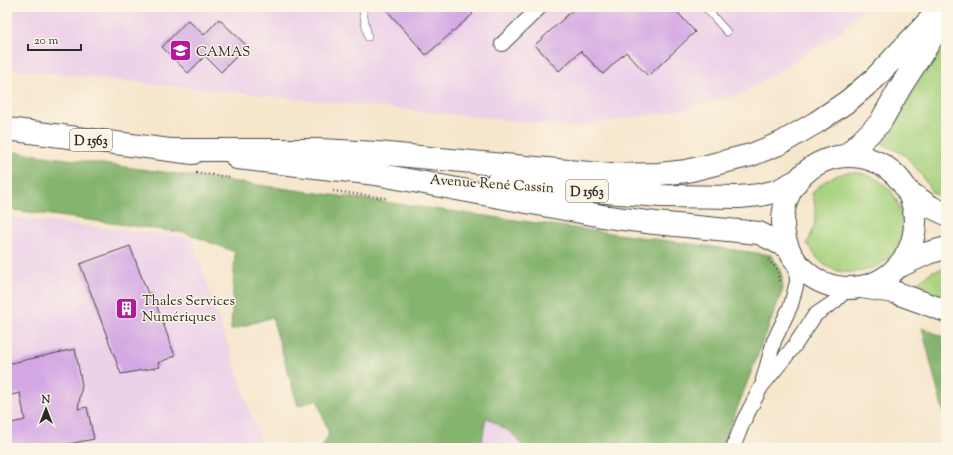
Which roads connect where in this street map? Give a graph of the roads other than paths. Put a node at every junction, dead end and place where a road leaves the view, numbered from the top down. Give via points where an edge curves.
1 (362, 7) edge
2 (540, 7) edge
3 (705, 7) edge
4 (942, 7) edge
5 (946, 16) edge
6 (727, 32) dead end
7 (368, 37) dead end
8 (502, 44) dead end
9 (7, 129) edge
10 (174, 150) junction
11 (847, 155) junction
12 (376, 174) junction
13 (796, 181) junction
14 (909, 192) junction
15 (946, 214) edge
16 (946, 248) edge
17 (792, 254) junction
18 (898, 267) junction
19 (855, 288) junction
20 (946, 311) edge
21 (761, 387) junction
22 (733, 448) edge

1 - 7 lane
2 - 8 street
3 - 6 lane
4 - 10 main road via 875,78 818,122 751,155 687,171 610,175 320,150
5 - 11 main road via 880,123
9 - 10 main road, Avenue René Cassin / D 1563
10 - 12 main road, Avenue René Cassin / D 1563
11 - 13 main road via 828,159 810,167
11 - 14 main road via 866,157 884,164 898,176
12 - 13 main road, Avenue René Cassin / D 1563 via 618,193 704,197 760,195 777,191
12 - 17 main road, Avenue René Cassin / D 1563 via 608,217 759,233
13 - 17 main road via 786,201 782,224
14 - 15 main road
14 - 18 main road via 915,211 915,231 910,250
16 - 18 main road
17 - 19 main road via 811,276 828,285
17 - 21 street via 797,282 791,305 774,341
18 - 19 main road via 882,280
19 - 20 main road via 894,292
19 - 21 street via 815,315
21 - 22 street

